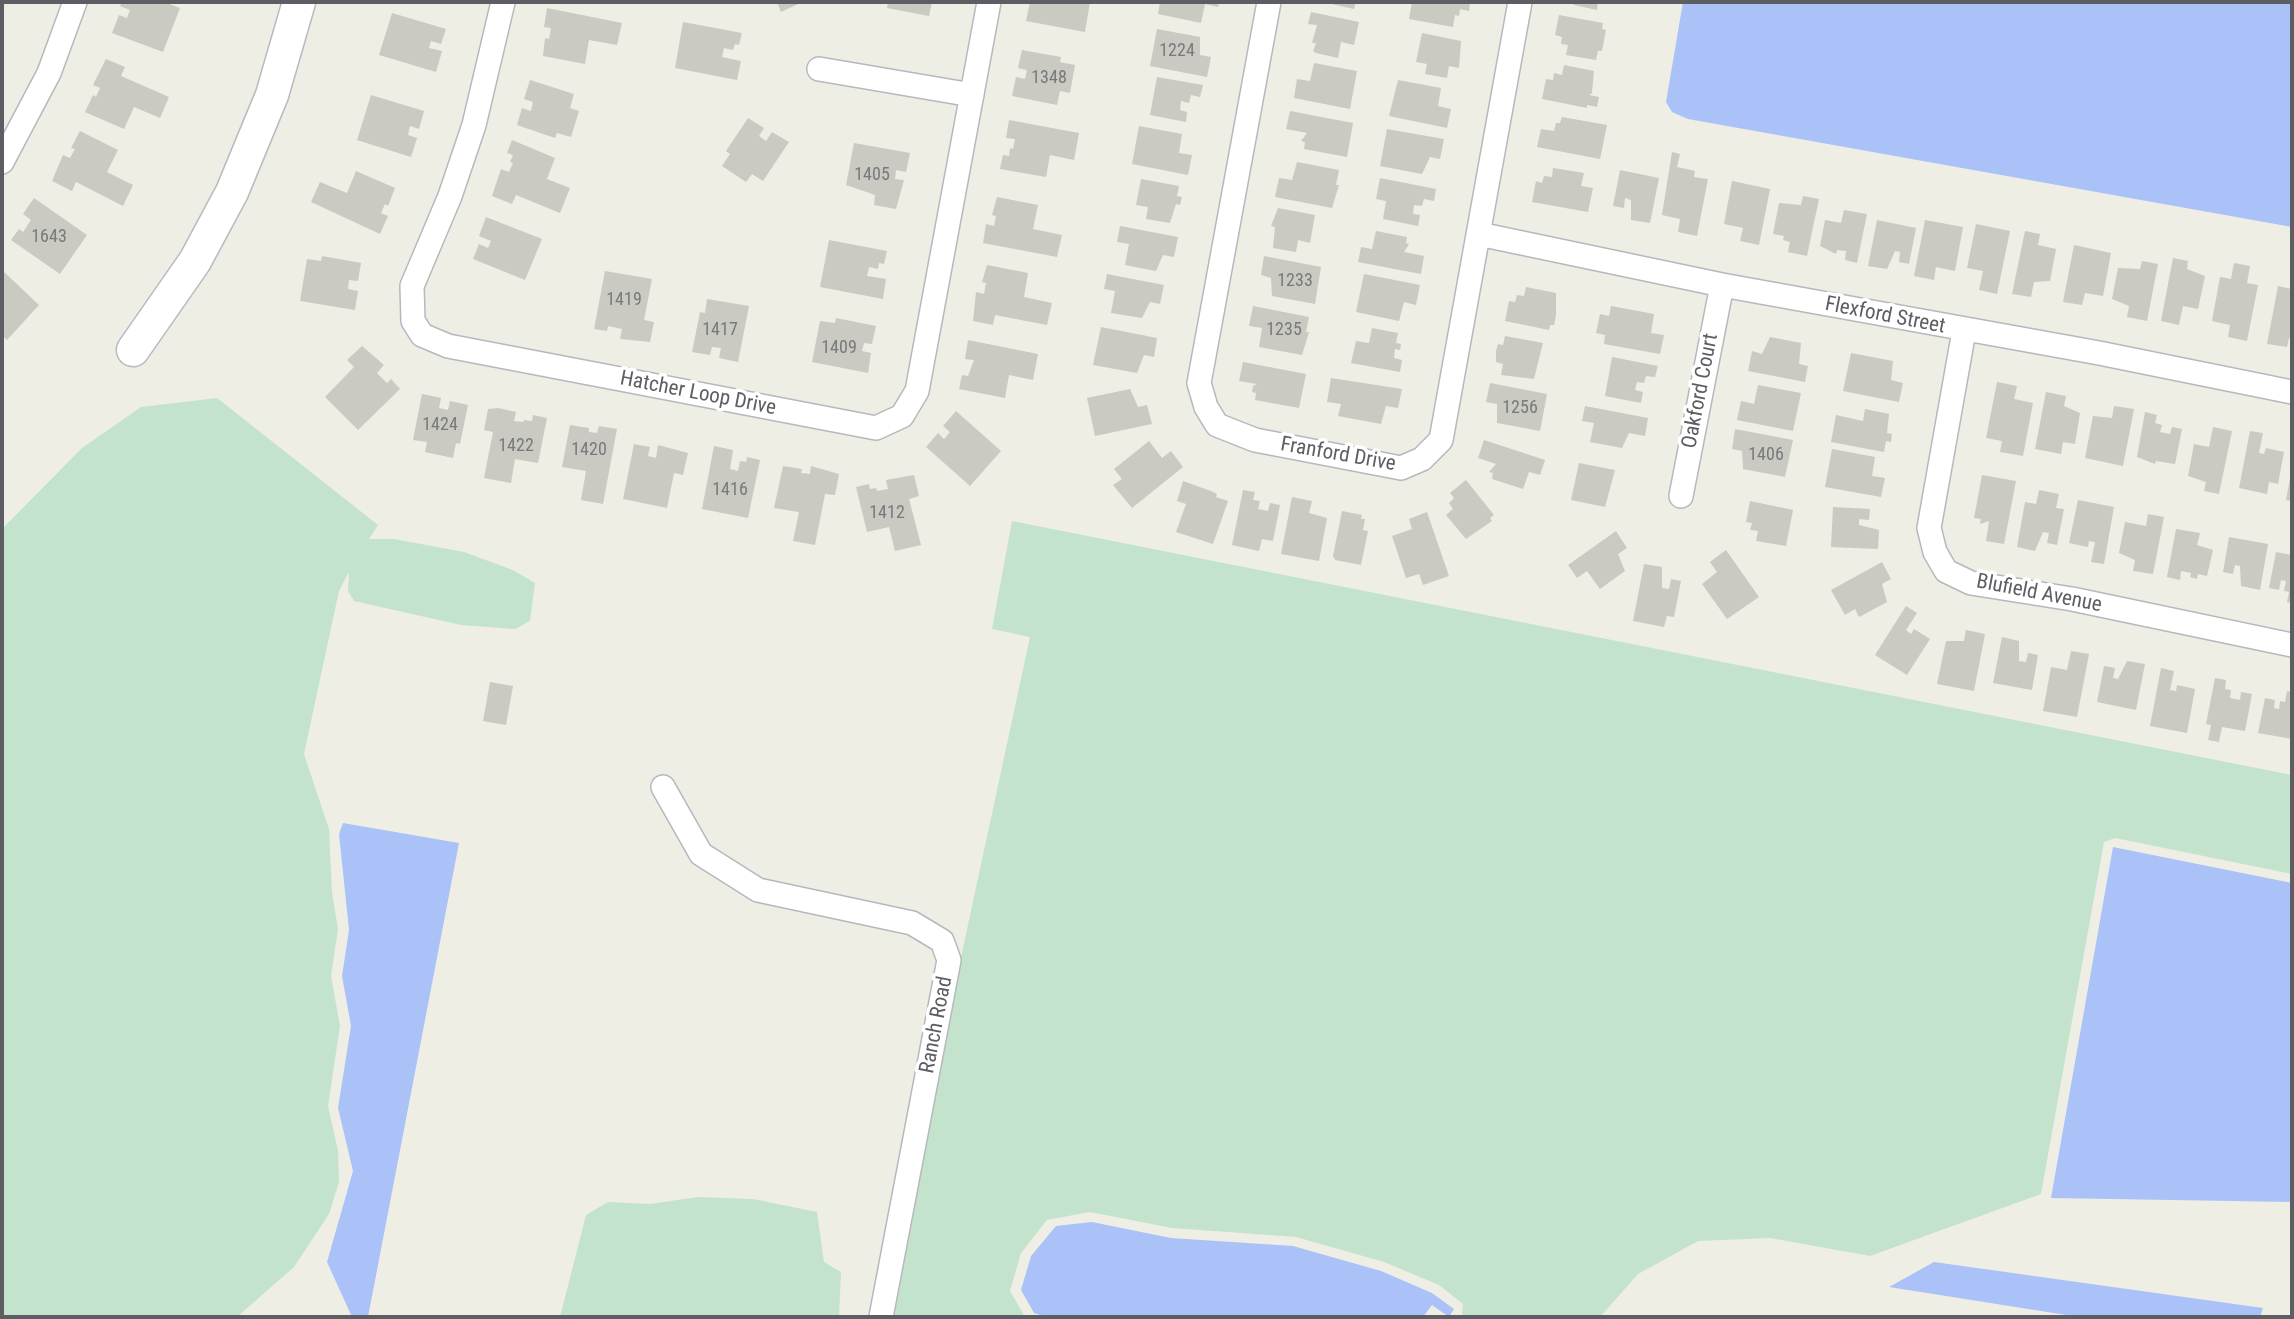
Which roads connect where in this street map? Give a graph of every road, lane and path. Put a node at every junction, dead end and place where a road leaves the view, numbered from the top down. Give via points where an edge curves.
1 (75, 2) edge
2 (299, 2) edge
3 (503, 2) edge
4 (989, 2) edge
5 (1269, 2) edge
6 (1520, 2) edge
7 (819, 69) dead end
8 (972, 95) junction
9 (2, 162) edge
10 (1479, 234) junction
11 (1722, 285) junction
12 (1964, 331) junction
13 (134, 350) dead end
14 (2292, 392) edge
15 (1681, 496) dead end
16 (2292, 645) edge
17 (663, 786) dead end
18 (881, 1317) edge

1 - 9 street via 49,73
2 - 13 street via 268,106 232,192 195,261
3 - 8 street, Hatcher Loop Drive via 474,125 412,286 412,321 422,335 448,346 876,428 902,416 917,391
4 - 8 street, Hatcher Loop Drive
5 - 10 street, Franford Drive via 1199,383 1217,425 1255,440 1401,468 1422,459 1441,440
6 - 10 street, Franford Drive
7 - 8 street
10 - 11 street, Flexford Street
11 - 12 street, Flexford Street
11 - 15 street, Oakford Court
12 - 14 street, Flexford Street
12 - 16 street, Blufield Avenue via 1929,528 1946,571 1971,583
17 - 18 street, Ranch Road via 701,854 758,890 912,923 942,941 949,960

